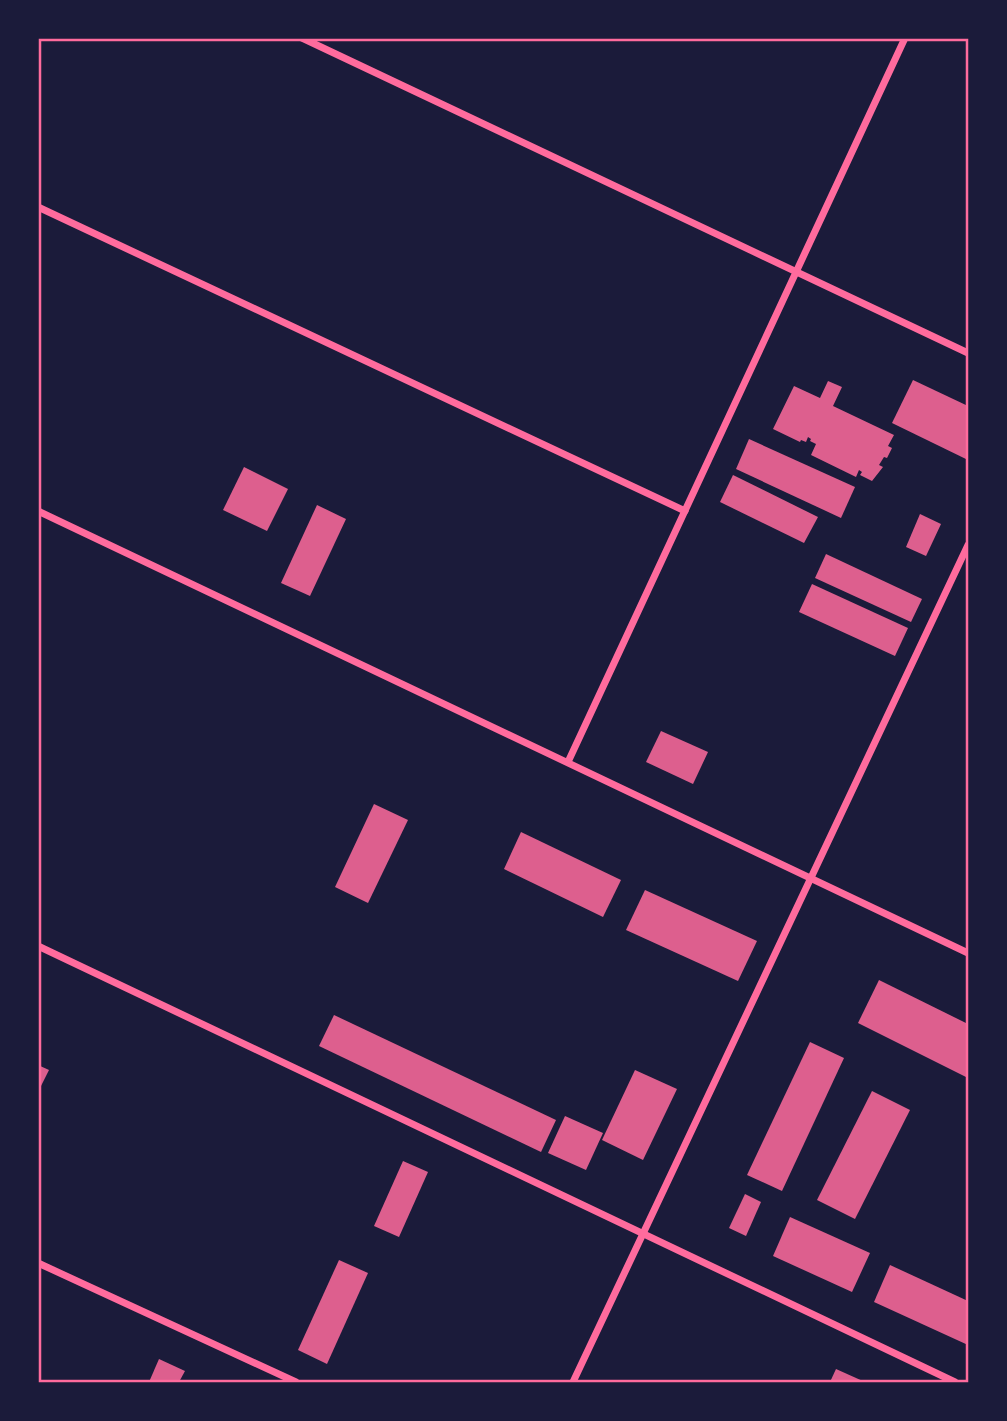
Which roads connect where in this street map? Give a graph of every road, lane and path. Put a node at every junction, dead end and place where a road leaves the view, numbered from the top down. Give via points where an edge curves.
1 (302, 38) edge
2 (905, 38) edge
3 (38, 206) edge
4 (796, 272) junction
5 (968, 353) edge
6 (38, 511) edge
7 (685, 511) junction
8 (968, 545) edge
9 (568, 762) junction
10 (811, 878) junction
11 (38, 946) edge
12 (968, 953) edge
13 (643, 1234) junction
14 (38, 1263) edge
15 (296, 1382) edge
16 (573, 1382) edge
17 (955, 1382) edge

1 - 4 street
2 - 4 street
3 - 7 street
4 - 5 street
4 - 7 street
6 - 9 street
7 - 9 street
8 - 10 street
9 - 10 street
10 - 12 street
10 - 13 street
11 - 13 street
13 - 16 street
13 - 17 street
14 - 15 street

